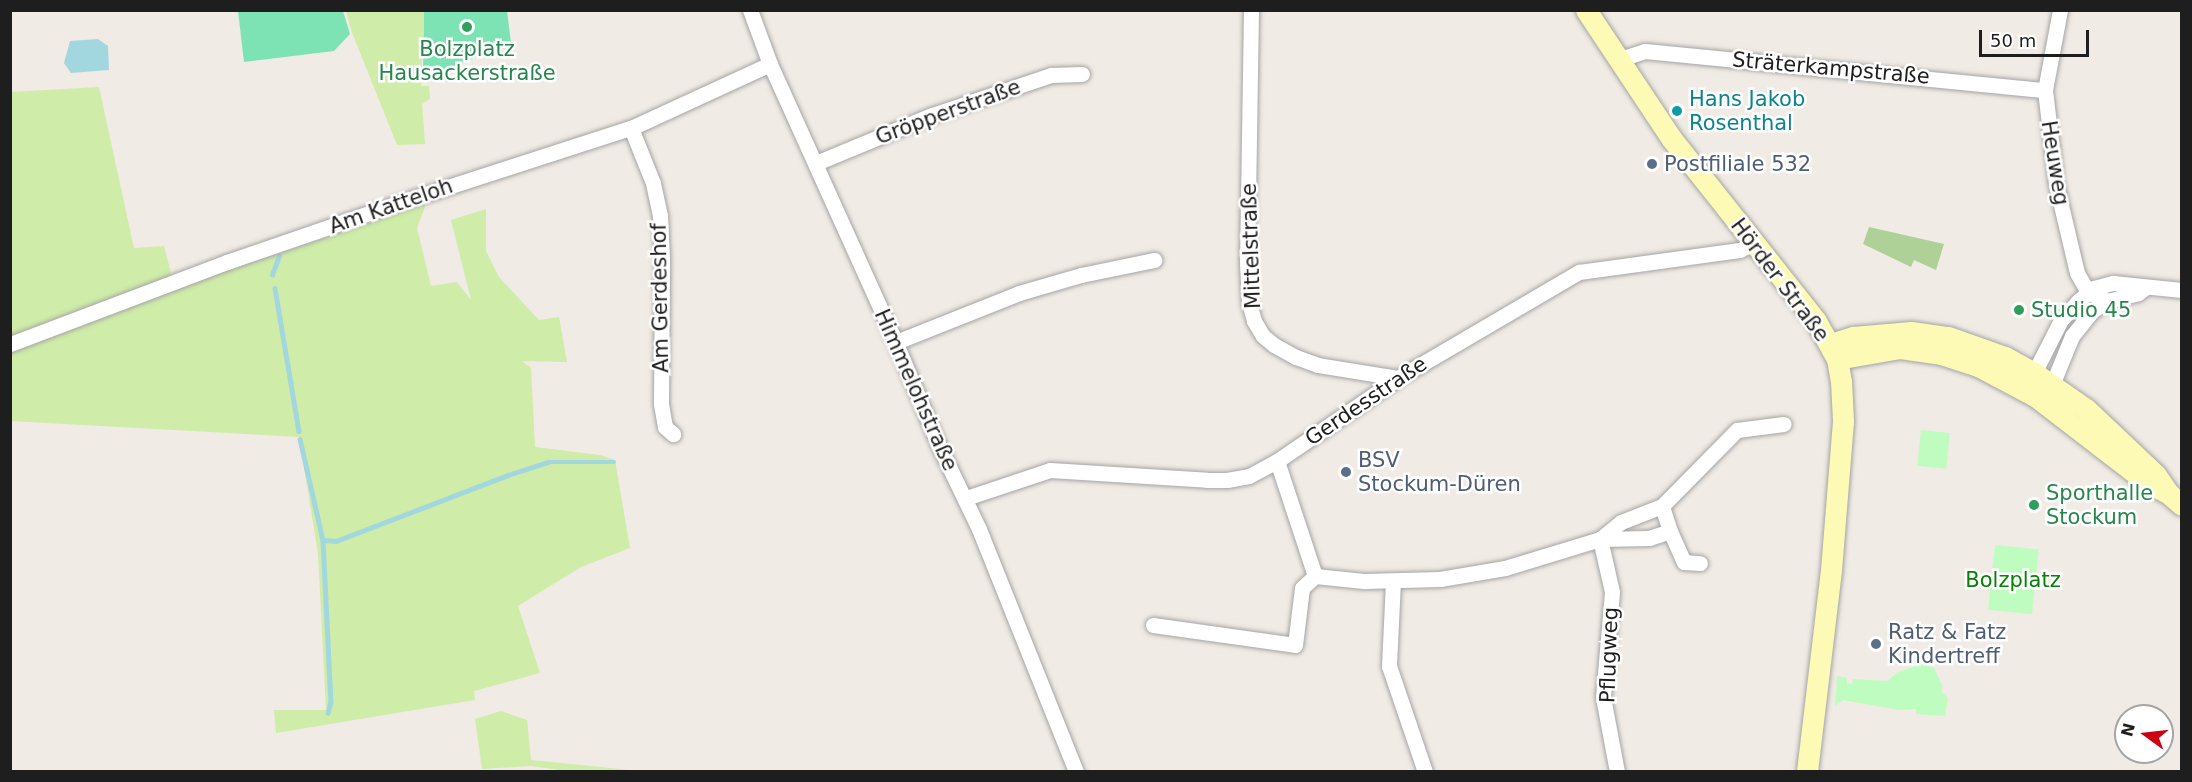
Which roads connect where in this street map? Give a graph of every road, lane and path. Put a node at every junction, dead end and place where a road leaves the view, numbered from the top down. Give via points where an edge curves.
1 (750, 10) edge
2 (1251, 10) edge
3 (1586, 10) edge
4 (2060, 10) edge
5 (1617, 60) junction
6 (770, 64) junction
7 (1082, 74) dead end
8 (2045, 90) junction
9 (631, 128) junction
10 (816, 164) junction
11 (1753, 243) junction
12 (1154, 260) dead end
13 (2146, 287) junction
14 (2181, 290) edge
15 (2088, 292) junction
16 (2107, 301) junction
17 (896, 342) junction
18 (10, 344) edge
19 (1834, 352) junction
20 (2034, 373) junction
21 (1398, 378) junction
22 (2044, 391) junction
23 (1784, 424) dead end
24 (673, 434) dead end
25 (1277, 461) junction
26 (966, 498) junction
27 (2174, 499) edge
28 (1662, 506) junction
29 (1670, 531) junction
30 (1600, 539) junction
31 (1700, 563) dead end
32 (1315, 576) junction
33 (1393, 580) junction
34 (1153, 625) dead end
35 (1076, 771) edge
36 (1425, 771) edge
37 (1617, 771) edge
38 (1807, 771) edge

1 - 6 street, Himmelohstraße
2 - 21 street, Mittelstraße via 1247,263 1254,321 1263,336 1296,357 1318,365
3 - 5 main road, Hörder Straße
4 - 8 street, Heuweg
5 - 8 street, Sträterkampstraße via 1645,51
5 - 11 main road, Hörder Straße via 1671,138
6 - 9 street, Am Katteloh
6 - 10 street, Himmelohstraße
7 - 10 street, Gröpperstraße via 1051,75 932,115
8 - 15 street, Heuweg via 2056,184 2077,273
9 - 18 street, Am Katteloh via 227,262
9 - 24 street, Am Gerdeshof via 653,183 660,215 661,404 665,427
10 - 17 street, Himmelohstraße
11 - 19 main road, Hörder Straße via 1789,285
11 - 21 street, Gerdesstraße via 1732,251 1579,272
12 - 17 street via 1019,293
13 - 14 street
13 - 15 street via 2113,283
13 - 16 street
15 - 16 street
15 - 20 street via 2061,320
16 - 22 street via 2080,324
17 - 26 street, Himmelohstraße via 940,448
19 - 20 main road via 1875,333 1934,334 1986,349
19 - 22 main road via 1900,348 1941,354
19 - 38 main road, Hörder Straße via 1841,381 1842,431 1831,570
20 - 22 main road
21 - 25 street, Gerdesstraße
22 - 27 main road via 2148,483
23 - 28 street via 1737,430
25 - 26 street, Gerdesstraße via 1249,476 1227,480 1050,470
25 - 32 street
26 - 35 street, Himmelohstraße
28 - 29 street
28 - 30 street via 1621,522
29 - 30 street via 1649,538
29 - 31 street via 1684,562
30 - 33 street via 1505,568 1440,579
30 - 37 street, Pflugweg via 1612,592 1603,697
32 - 33 street
32 - 34 street via 1302,588 1296,645
33 - 36 street via 1389,666

